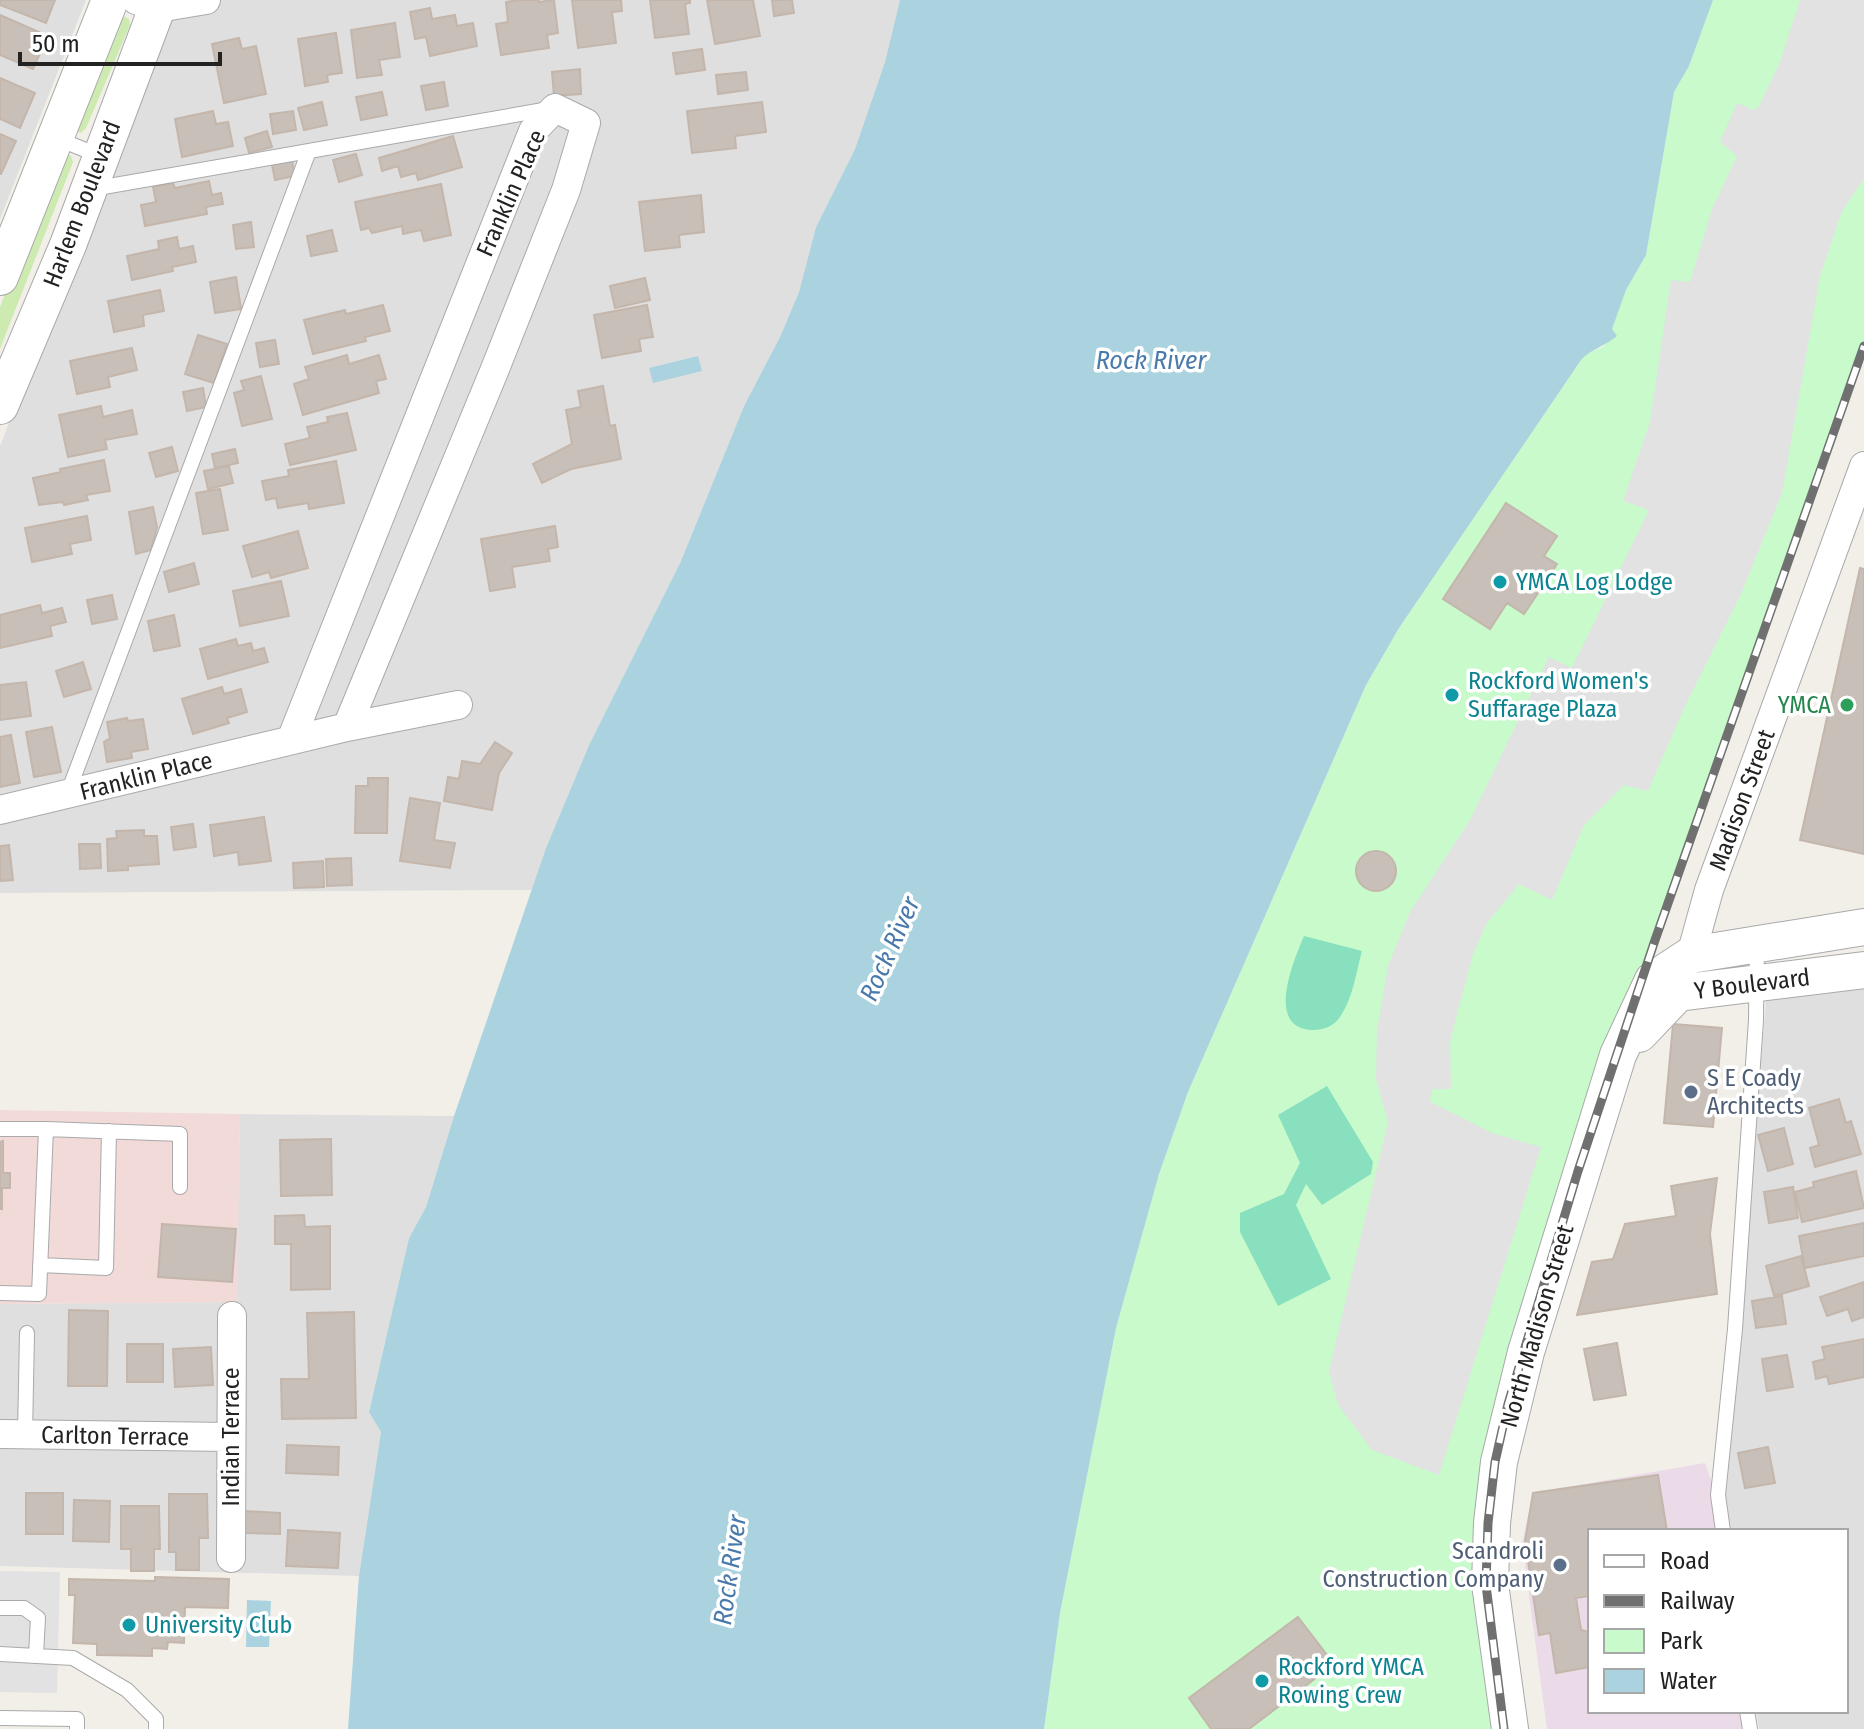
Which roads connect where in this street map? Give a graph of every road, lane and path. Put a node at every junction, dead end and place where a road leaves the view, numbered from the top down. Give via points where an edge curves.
1 (110, 0) edge
2 (206, 0) edge
3 (151, 3) edge
4 (555, 108) junction
5 (56, 138) junction
6 (309, 151) junction
7 (95, 173) junction
8 (0, 277) edge
9 (0, 406) edge
10 (1864, 466) edge
11 (458, 705) dead end
12 (347, 727) junction
13 (291, 740) junction
14 (67, 795) junction
15 (0, 810) edge
16 (1864, 927) edge
17 (1757, 944) junction
18 (1691, 955) junction
19 (1864, 970) edge
20 (1757, 985) junction
21 (1618, 1055) junction
22 (0, 1129) edge
23 (46, 1129) junction
24 (109, 1131) junction
25 (180, 1187) dead end
26 (40, 1265) junction
27 (0, 1293) edge
28 (232, 1316) dead end
29 (27, 1333) dead end
30 (12, 1434) edge
31 (230, 1437) junction
32 (1723, 1529) edge
33 (231, 1558) dead end
34 (0, 1608) edge
35 (0, 1654) edge
36 (36, 1655) junction
37 (0, 1718) edge
38 (77, 1729) edge
39 (156, 1729) edge
40 (1510, 1729) edge

1 - 5 street, Harlem Boulevard
2 - 3 street
3 - 7 street, Harlem Boulevard
4 - 6 lane
4 - 12 street, Franklin Place via 586,123 566,190
4 - 13 street, Franklin Place via 533,131
5 - 7 lane
5 - 8 street, Harlem Boulevard
6 - 7 lane
6 - 14 lane
7 - 9 street, Harlem Boulevard
10 - 18 street, Madison Street via 1709,890
11 - 12 street, Franklin Place
12 - 13 street, Franklin Place
13 - 14 street, Franklin Place
14 - 15 street, Franklin Place
16 - 17 street, Y Boulevard
17 - 18 street, Y Boulevard
17 - 20 lane
18 - 21 street, North Madison Street via 1653,980
19 - 20 street, Y Boulevard
20 - 21 street, Y Boulevard via 1678,993
20 - 32 lane via 1735,1329 1718,1495
21 - 40 street, North Madison Street via 1526,1352 1499,1462 1490,1584
22 - 23 lane
23 - 24 lane
23 - 26 lane
24 - 25 lane via 180,1134
24 - 26 lane via 106,1268
26 - 27 lane via 39,1294
28 - 31 street, Indian Terrace
29 - 30 lane
30 - 31 street, Carlton Terrace
31 - 33 street, Indian Terrace
34 - 36 lane via 24,1608 38,1618
35 - 36 lane
36 - 39 lane via 73,1658 127,1690 156,1719
37 - 38 lane via 77,1719

